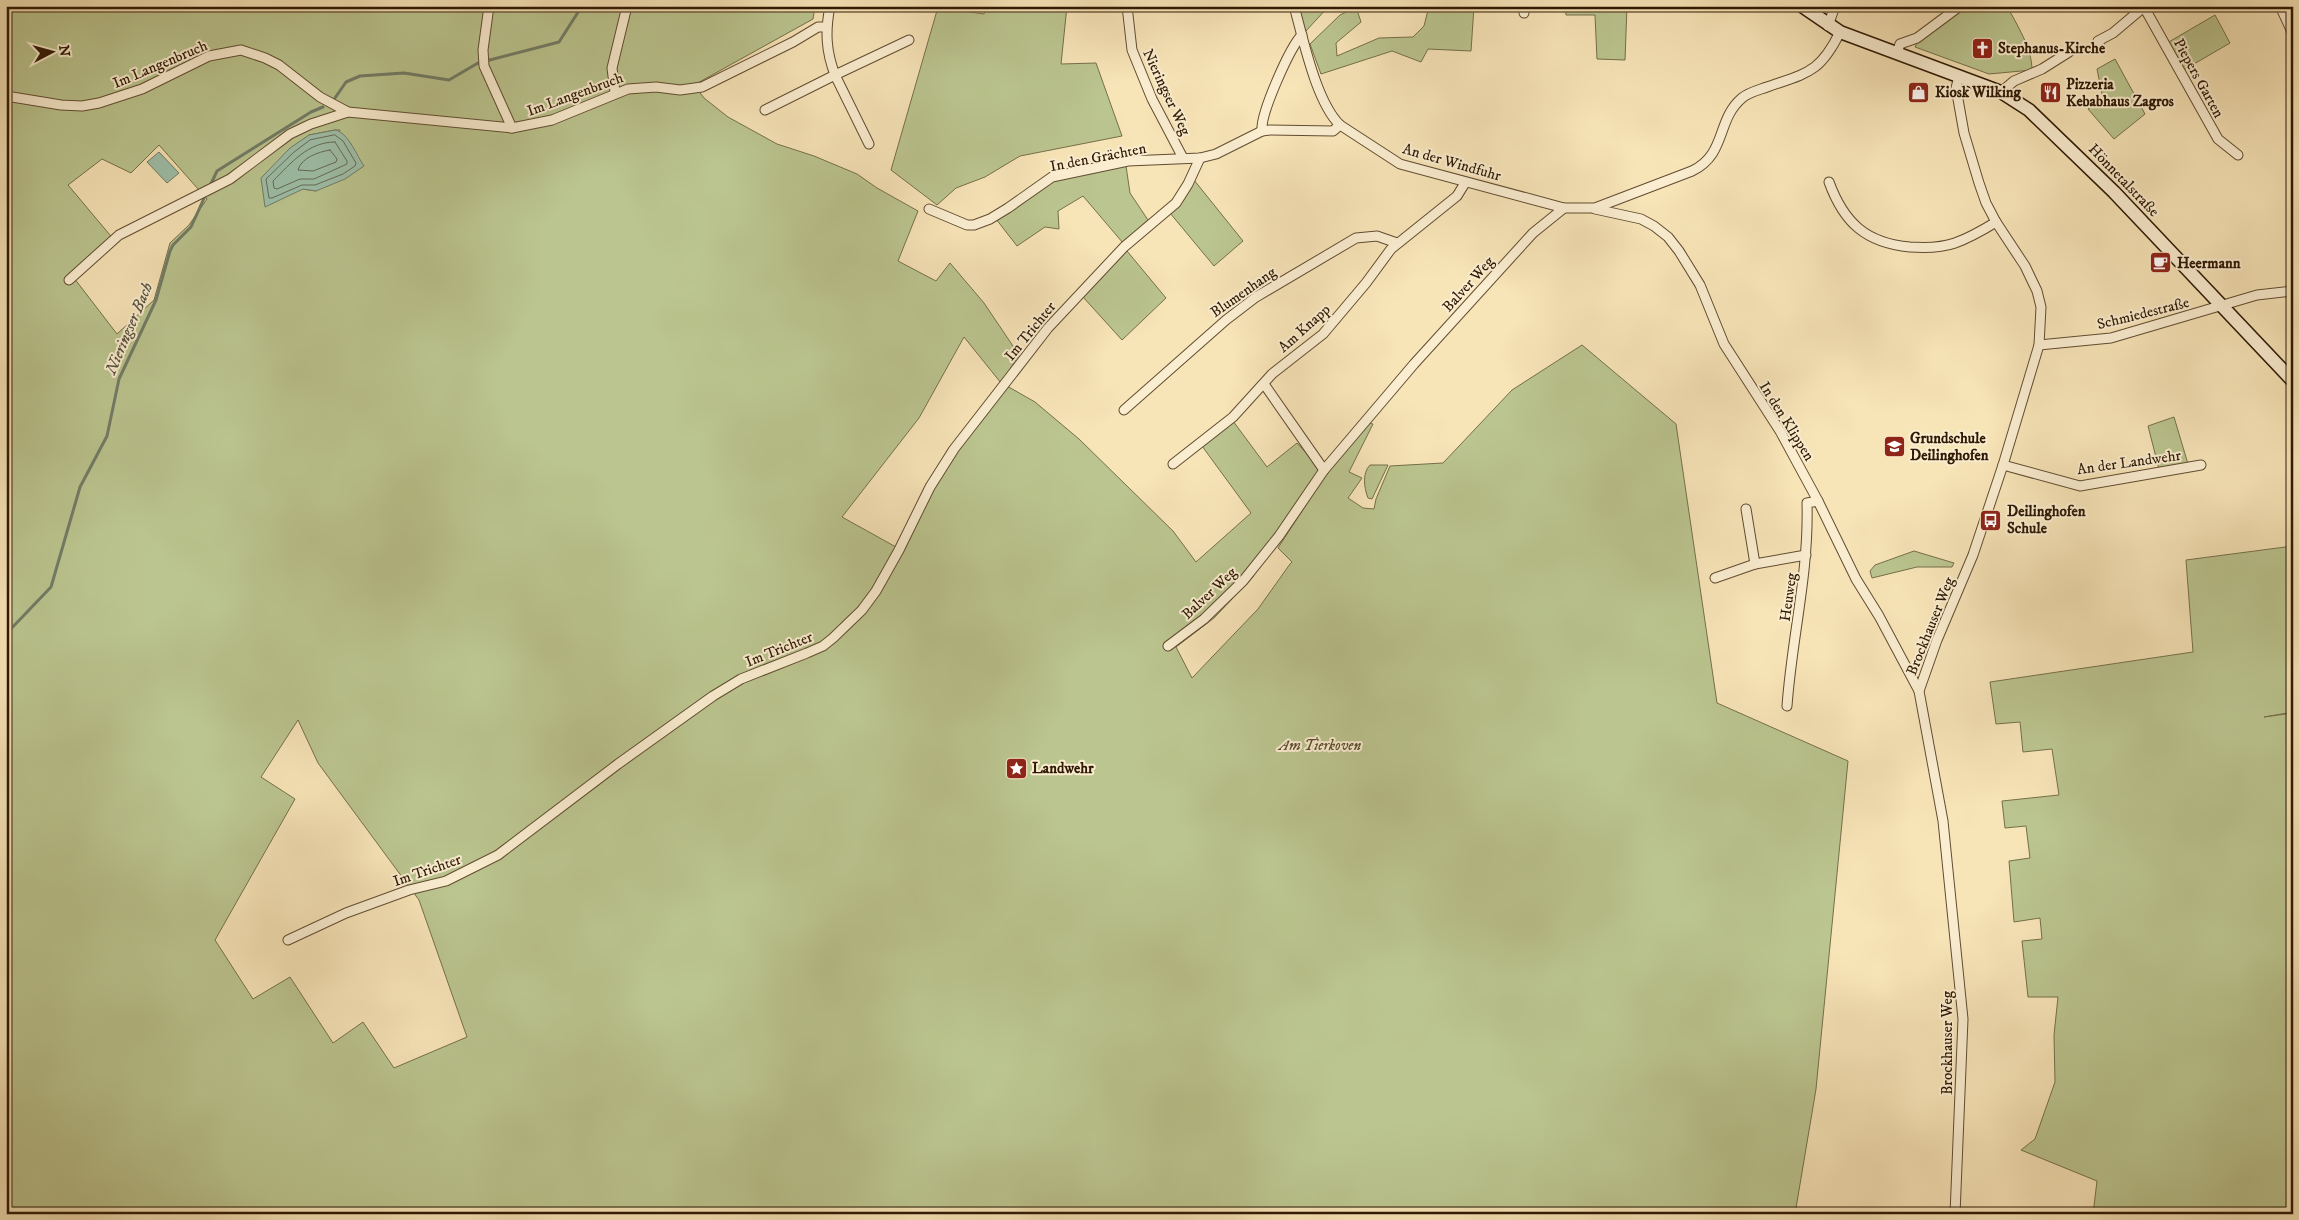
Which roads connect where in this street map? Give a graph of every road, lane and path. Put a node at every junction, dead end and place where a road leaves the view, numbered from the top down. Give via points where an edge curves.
1 (488, 6) edge
2 (627, 6) edge
3 (830, 6) edge
4 (1126, 6) edge
5 (1294, 6) edge
6 (1802, 6) edge
7 (1835, 6) edge
8 (1960, 6) edge
9 (2280, 6) edge
10 (2144, 7) edge
11 (826, 26) junction
12 (1828, 26) junction
13 (1840, 32) junction
14 (2293, 34) edge
15 (1302, 35) junction
16 (909, 40) dead end
17 (2100, 47) dead end
18 (2069, 52) dead end
19 (1897, 53) junction
20 (836, 76) junction
21 (1959, 76) junction
22 (615, 92) junction
23 (2001, 92) junction
24 (6, 96) edge
25 (765, 110) dead end
26 (348, 112) junction
27 (1340, 125) junction
28 (512, 128) junction
29 (1262, 131) junction
30 (869, 144) dead end
31 (2238, 155) dead end
32 (1183, 158) junction
33 (1200, 158) junction
34 (1829, 182) dead end
35 (1465, 183) junction
36 (1564, 208) junction
37 (1595, 208) junction
38 (929, 209) dead end
39 (1996, 222) junction
40 (1396, 244) junction
41 (68, 280) dead end
42 (2293, 291) edge
43 (2222, 305) junction
44 (2039, 345) junction
45 (2293, 381) edge
46 (1264, 384) junction
47 (1124, 410) dead end
48 (1173, 464) dead end
49 (2201, 465) dead end
50 (2003, 466) junction
51 (1324, 470) junction
52 (1818, 501) junction
53 (1746, 510) dead end
54 (1806, 555) junction
55 (1755, 564) junction
56 (1715, 578) dead end
57 (1168, 646) dead end
58 (1919, 691) junction
59 (1787, 706) dead end
60 (288, 940) dead end
61 (1955, 1214) edge

1 - 28 street via 482,57
2 - 22 street via 612,68
3 - 11 street
4 - 32 street, Nieringser Weg via 1132,50 1152,99
5 - 15 street, An der Windfuhr
6 - 12 main road, Hönnetalstraße
7 - 12 street
8 - 19 street via 1917,38 1900,44
9 - 14 street
10 - 17 street via 2098,41
10 - 31 street, Piepers Garten via 2218,139
11 - 20 street via 827,48
11 - 22 street, Im Langenbruch via 818,27 702,87 680,90 642,87
12 - 13 main road, Hönnetalstraße
13 - 19 main road, Hönnetalstraße
13 - 37 street via 1818,66 1741,99 1731,112 1713,156 1706,163
15 - 27 street, An der Windfuhr via 1316,80 1328,108
15 - 29 street via 1295,42 1270,99 1262,120
16 - 20 street
18 - 23 street via 2014,81
19 - 21 main road, Hönnetalstraße
20 - 25 street
20 - 30 street
21 - 23 main road, Hönnetalstraße
21 - 39 street, Brockhauser Weg via 1956,88 1967,148
22 - 28 street, Im Langenbruch via 552,120
23 - 43 main road, Hönnetalstraße via 2030,110 2081,159
24 - 26 street, Im Langenbruch via 61,105 99,103 142,89 209,56 241,50 279,65 320,97
26 - 28 street, Im Langenbruch
26 - 41 street, Im Langenbruch via 290,134 230,178 119,235
27 - 29 street via 1333,130
27 - 35 street, An der Windfuhr via 1400,164
29 - 33 street via 1216,154
32 - 33 street, In den Grächten
32 - 38 street, In den Grächten via 1128,161 1052,177 1008,208 974,225
33 - 60 street, Im Trichter via 1176,203 1124,247 1048,328 954,448 876,591 833,638 807,654 742,679 713,696 498,856 446,881 409,890 346,913
34 - 39 street via 1836,202 1858,229 1888,245 1945,246
35 - 36 street, An der Windfuhr
35 - 40 street, Am Knapp via 1457,196
36 - 37 street
36 - 51 street, Balver Weg via 1515,253
37 - 52 street, In den Klippen via 1641,219 1668,237 1679,251 1700,285 1724,344 1780,430
39 - 44 street, Brockhauser Weg via 2037,291 2041,307
40 - 46 street, Am Knapp via 1326,330
40 - 47 street, Blumenhang via 1377,236 1356,238 1256,297
42 - 43 street, Schmiedestraße via 2258,295
43 - 44 street, Schmiedestraße via 2118,336
43 - 45 main road, Hönnetalstraße
44 - 50 street, Brockhauser Weg
46 - 48 street, Am Knapp via 1232,417
46 - 51 street
49 - 50 street, An der Landwehr via 2080,486
50 - 58 street, Brockhauser Weg via 1973,555
51 - 57 street, Balver Weg via 1279,536 1243,581 1204,619
52 - 54 street, Heuweg via 1807,502
52 - 58 street, In den Klippen via 1856,579
53 - 55 street
54 - 55 street
54 - 59 street, Heuweg
55 - 56 street
58 - 61 street, Brockhauser Weg via 1943,821 1963,1019

